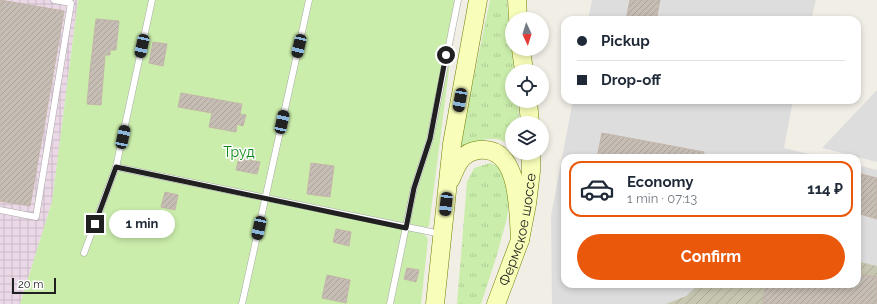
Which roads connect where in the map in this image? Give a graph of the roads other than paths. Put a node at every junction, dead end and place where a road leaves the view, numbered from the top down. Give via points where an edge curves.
1 (54, 0) edge
2 (152, 0) edge
3 (309, 0) edge
4 (458, 0) edge
5 (478, 0) edge
6 (517, 0) edge
7 (518, 12) edge
8 (530, 160) edge
9 (116, 167) junction
10 (447, 188) junction
11 (265, 198) junction
12 (0, 210) edge
13 (406, 228) junction
14 (442, 235) junction
15 (520, 240) junction
16 (84, 253) dead end
17 (242, 304) edge
18 (390, 304) edge
19 (435, 304) edge
20 (496, 304) edge

1 - 12 lane via 71,3 36,217
2 - 9 lane
3 - 11 lane
4 - 13 lane via 430,139 414,188
5 - 10 main road via 452,144
6 - 7 main road
8 - 15 main road, Фермское шоссе via 527,204
9 - 11 lane
9 - 16 lane
10 - 14 main road
10 - 15 main road via 456,166 463,157 473,151 495,152 512,174 516,189
11 - 13 lane
11 - 17 lane
13 - 14 lane
13 - 18 lane
14 - 19 main road
15 - 20 main road, Фермское шоссе

